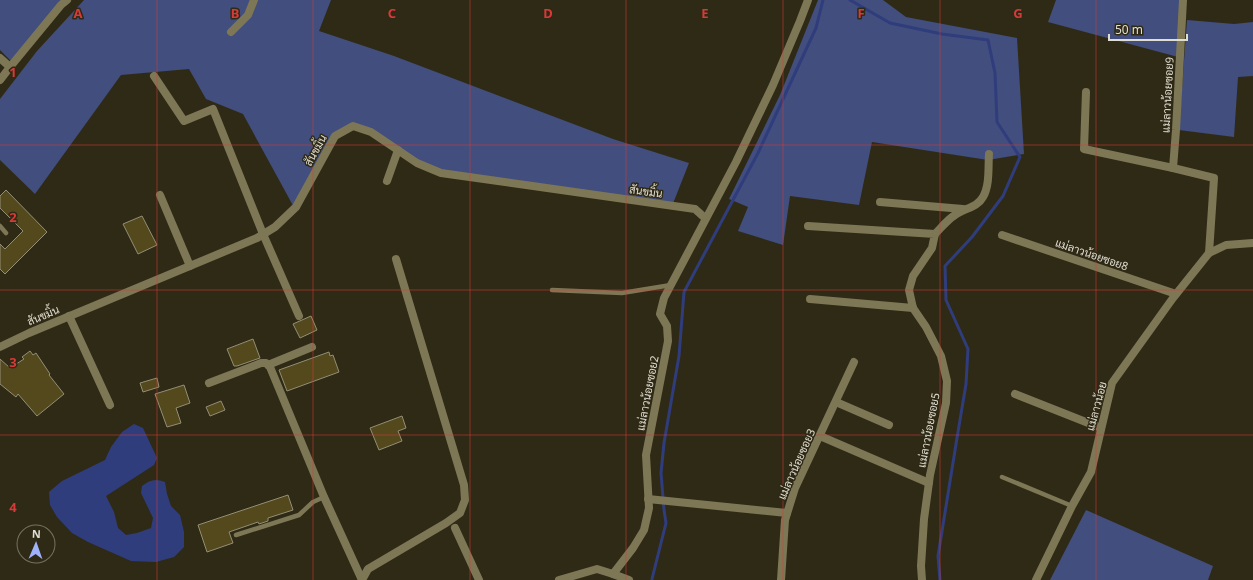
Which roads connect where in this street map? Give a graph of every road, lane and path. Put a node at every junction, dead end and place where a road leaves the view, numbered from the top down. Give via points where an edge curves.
1 (67, 0) edge
2 (254, 0) edge
3 (808, 0) edge
4 (1183, 0) edge
5 (231, 32) dead end
6 (0, 58) edge
7 (10, 67) junction
8 (154, 76) dead end
9 (0, 80) edge
10 (1086, 92) dead end
11 (398, 150) junction
12 (989, 154) dead end
13 (1173, 168) junction
14 (387, 181) dead end
15 (160, 195) dead end
16 (880, 202) dead end
17 (967, 210) junction
18 (705, 218) junction
19 (0, 226) edge
20 (808, 226) dead end
21 (6, 233) dead end
22 (263, 234) junction
23 (935, 234) junction
24 (1002, 235) dead end
25 (1253, 243) edge
26 (1209, 253) junction
27 (396, 259) dead end
28 (190, 266) junction
29 (671, 285) junction
30 (552, 290) dead end
31 (1176, 294) junction
32 (810, 299) dead end
33 (913, 308) junction
34 (69, 316) junction
35 (298, 316) dead end
36 (0, 347) edge
37 (312, 347) dead end
38 (854, 362) dead end
39 (268, 365) junction
40 (209, 383) dead end
41 (1015, 394) dead end
42 (836, 402) junction
43 (110, 405) dead end
44 (889, 425) dead end
45 (1101, 428) junction
46 (820, 436) junction
47 (1002, 477) dead end
48 (929, 483) junction
49 (324, 496) junction
50 (648, 499) junction
51 (1072, 506) junction
52 (787, 513) junction
53 (456, 528) dead end
54 (236, 535) dead end
55 (614, 574) junction
56 (362, 580) edge
57 (479, 580) edge
58 (559, 580) edge
59 (629, 580) edge
60 (781, 580) edge
61 (922, 580) edge
62 (1036, 580) edge

1 - 7 street
2 - 5 street via 248,15
3 - 18 street, แม่ลาวน้อยซอย2 via 773,85 736,162
4 - 13 street, แม่ลาวน้อยซอย9
6 - 7 street
7 - 9 street
8 - 22 street via 184,120 213,109
10 - 13 street via 1084,149
11 - 14 street
11 - 18 street, สันขมิ้น via 417,163 441,173 695,209
11 - 22 street, สันขมิ้น via 371,132 353,126 335,136 296,207 275,227
12 - 17 street via 984,196 979,203
13 - 26 street via 1214,178
15 - 28 street
16 - 17 street
17 - 23 street via 951,217
18 - 29 street, แม่ลาวน้อยซอย2
19 - 21 lane
20 - 23 street
22 - 28 street, สันขมิ้น
22 - 35 street
23 - 33 street, แม่ลาวน้อยซอย5 via 932,248 913,276 909,290
24 - 31 street, แม่ลาวน้อยซอย8
25 - 26 street, แม่ลาวน้อย via 1226,245
26 - 31 street, แม่ลาวน้อย
27 - 56 street via 464,485 465,500 460,513 368,569
28 - 34 street, สันขมิ้น
29 - 30 lane via 622,293
29 - 50 street, แม่ลาวน้อยซอย2 via 660,314 667,326 668,341 646,455
31 - 45 street, แม่ลาวน้อย via 1112,383
32 - 33 street
33 - 48 street, แม่ลาวน้อยซอย5 via 941,356 947,381 946,404
34 - 36 street, สันขมิ้น
34 - 43 street
37 - 39 street
38 - 42 street, แม่ลาวน้อยซอย3
39 - 40 street via 261,364
39 - 49 street
41 - 45 street
42 - 44 street
42 - 46 street, แม่ลาวน้อยซอย3
45 - 51 street, แม่ลาวน้อย via 1091,472
46 - 48 street
46 - 52 street, แม่ลาวน้อยซอย3 via 795,488
47 - 51 lane
48 - 61 street, แม่ลาวน้อยซอย5 via 921,566
49 - 54 lane via 299,515
49 - 56 street
50 - 52 street
50 - 55 street, แม่ลาวน้อยซอย2 via 649,508 644,530
51 - 62 street, แม่ลาวน้อย
52 - 60 street, แม่ลาวน้อยซอย3
53 - 57 street
55 - 58 street via 597,570
55 - 59 street

